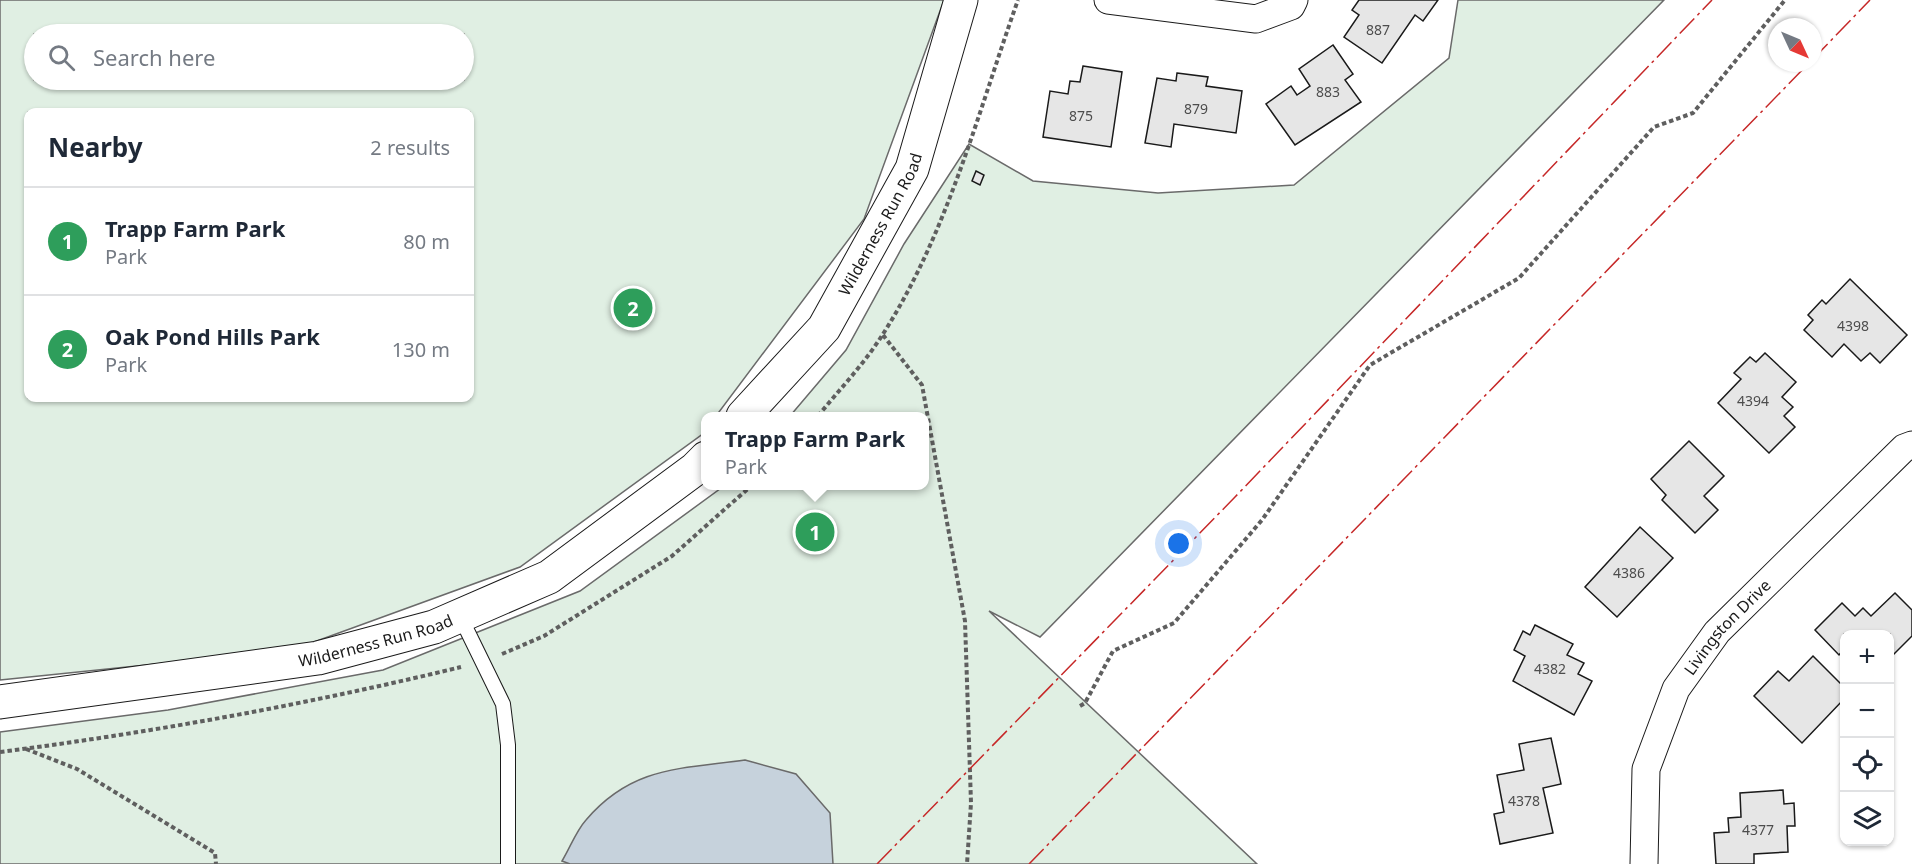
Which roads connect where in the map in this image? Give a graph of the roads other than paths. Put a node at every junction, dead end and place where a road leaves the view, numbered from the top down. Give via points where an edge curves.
1 (961, 0) edge
2 (1108, 0) edge
3 (1294, 0) edge
4 (748, 412) edge
5 (1912, 445) edge
6 (701, 462) edge
7 (460, 616) junction
8 (0, 702) edge
9 (508, 864) edge
10 (1644, 864) edge

1 - 4 street, Wilderness Run Road via 912,169 824,328
2 - 3 street via 1256,19 1291,6
5 - 10 street, Livingston Drive via 1904,448 1718,632 1676,689 1646,769
6 - 7 street, Wilderness Run Road via 549,577
7 - 8 street, Wilderness Run Road via 434,627 318,658
7 - 9 lane via 503,704 508,745

